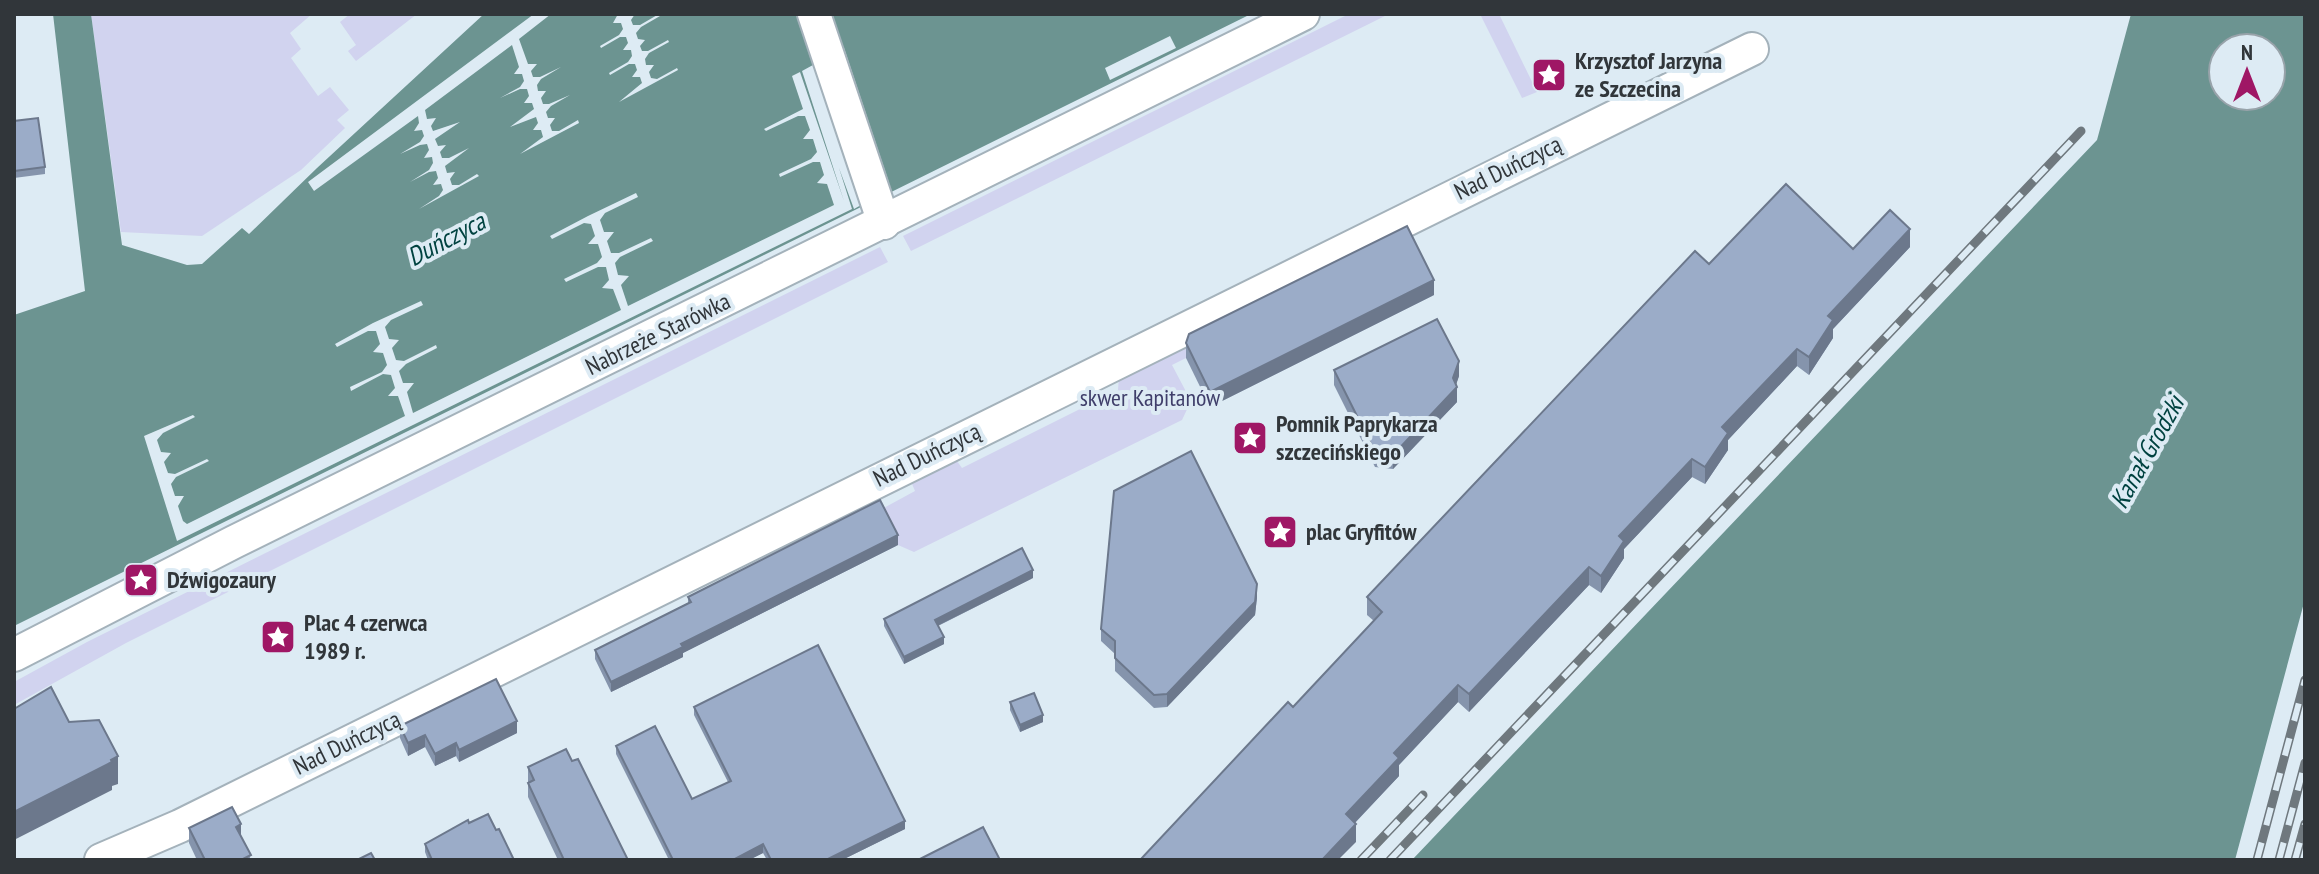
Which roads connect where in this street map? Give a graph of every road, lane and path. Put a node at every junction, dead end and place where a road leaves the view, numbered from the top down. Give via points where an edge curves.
1 (814, 14) edge
2 (1303, 14) edge
3 (1752, 49) dead end
4 (880, 212) junction
5 (14, 655) edge
6 (101, 860) edge

1 - 4 street
2 - 4 street, Nabrzeże Starówka via 1116,94
3 - 6 street, Nad Duńczycą via 194,819
4 - 5 street, Nabrzeże Starówka

